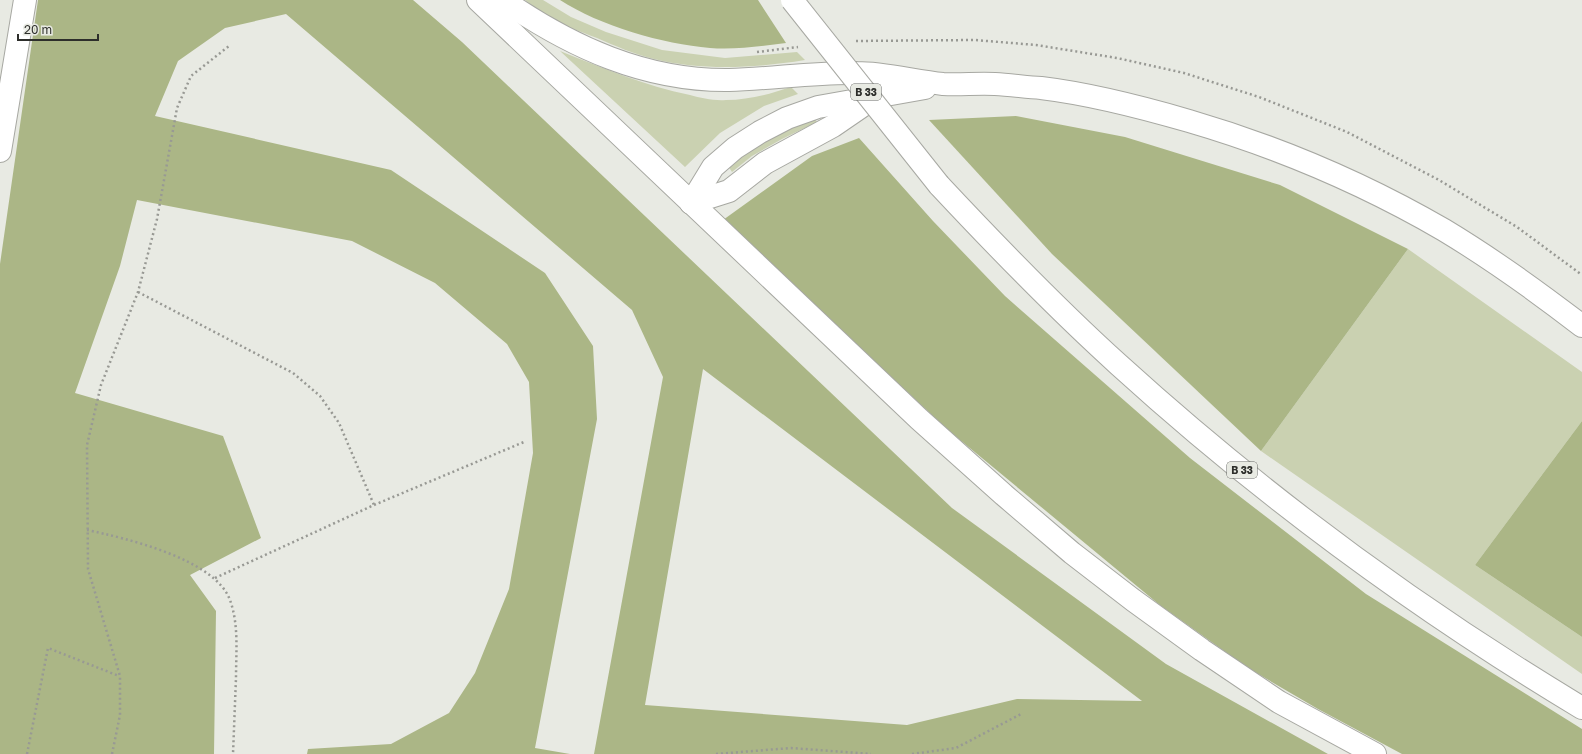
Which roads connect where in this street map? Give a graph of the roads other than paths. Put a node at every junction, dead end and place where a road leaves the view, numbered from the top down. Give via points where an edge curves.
1 (25, 0) edge
2 (478, 0) edge
3 (504, 0) edge
4 (792, 0) edge
5 (945, 84) junction
6 (878, 96) junction
7 (0, 151) edge
8 (691, 203) junction
9 (1582, 326) edge
10 (1582, 708) edge
11 (1375, 754) edge

1 - 7 main road
2 - 8 main road
3 - 5 main road via 564,38 600,55 639,68 680,76 727,80 858,72
4 - 10 main road, B 33, bridge via 939,185 997,247 1120,365 1183,421 1346,552 1432,613
5 - 6 main road
5 - 9 main road via 996,84 1104,99 1211,127 1277,150 1384,197 1445,231 1498,264
6 - 8 main road via 833,126 765,163 729,191
6 - 8 main road via 818,108 787,118 760,132 735,148 713,167
8 - 11 main road via 919,419 1072,553 1189,641 1279,702

